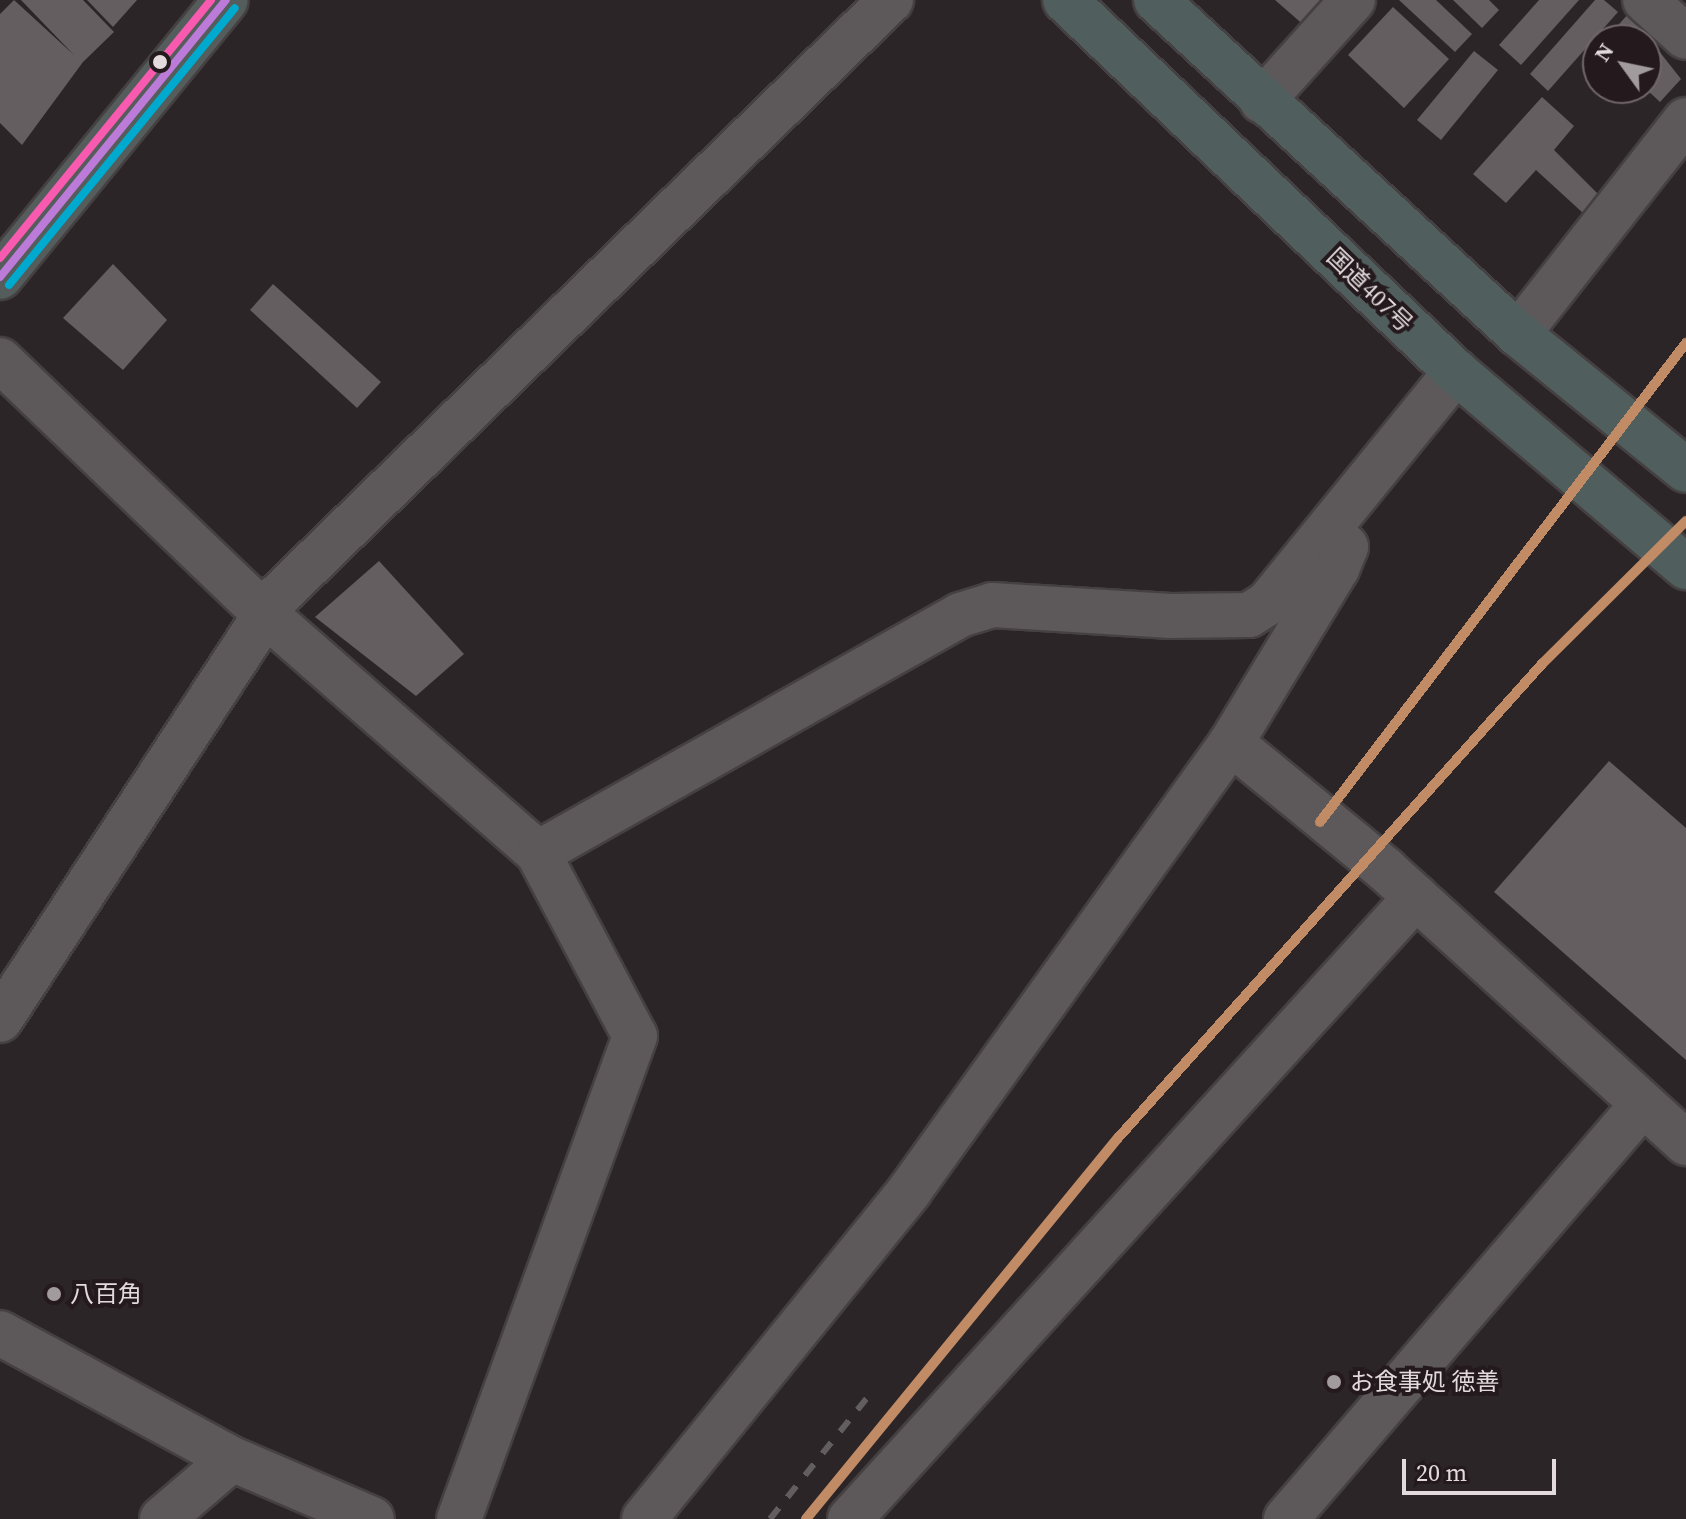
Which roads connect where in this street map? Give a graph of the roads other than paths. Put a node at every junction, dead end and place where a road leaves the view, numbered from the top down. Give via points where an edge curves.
1 (226, 0) edge
2 (891, 0) edge
3 (1065, 0) edge
4 (1156, 0) edge
5 (1353, 0) edge
6 (1645, 0) edge
7 (1686, 37) edge
8 (1262, 101) junction
9 (1686, 120) edge
10 (0, 277) edge
11 (1518, 334) junction
12 (0, 360) edge
13 (1456, 372) junction
14 (1686, 470) edge
15 (1329, 529) junction
16 (1686, 567) edge
17 (264, 613) junction
18 (1231, 743) junction
19 (538, 853) junction
20 (1416, 897) junction
21 (0, 1020) edge
22 (1643, 1104) junction
23 (1686, 1143) edge
24 (0, 1333) edge
25 (232, 1459) junction
26 (162, 1519) edge
27 (372, 1519) edge
28 (459, 1519) edge
29 (644, 1519) edge
30 (850, 1519) edge
31 (1286, 1519) edge

1 - 10 main road
2 - 17 street
3 - 13 highway, 国道407号
4 - 8 highway
5 - 8 street
6 - 7 street
8 - 11 highway
9 - 11 street
11 - 14 highway
12 - 17 street
13 - 15 street
13 - 16 highway, 国道407号
15 - 18 street via 1346,547 1337,569
15 - 19 street via 1268,603 1249,615 1171,616 992,605 960,615
17 - 19 street
17 - 21 street
18 - 20 street
18 - 29 street via 910,1190
19 - 28 street via 635,1036
20 - 22 street
20 - 30 street
22 - 23 street
22 - 31 street
24 - 25 street
25 - 26 street
25 - 27 street

